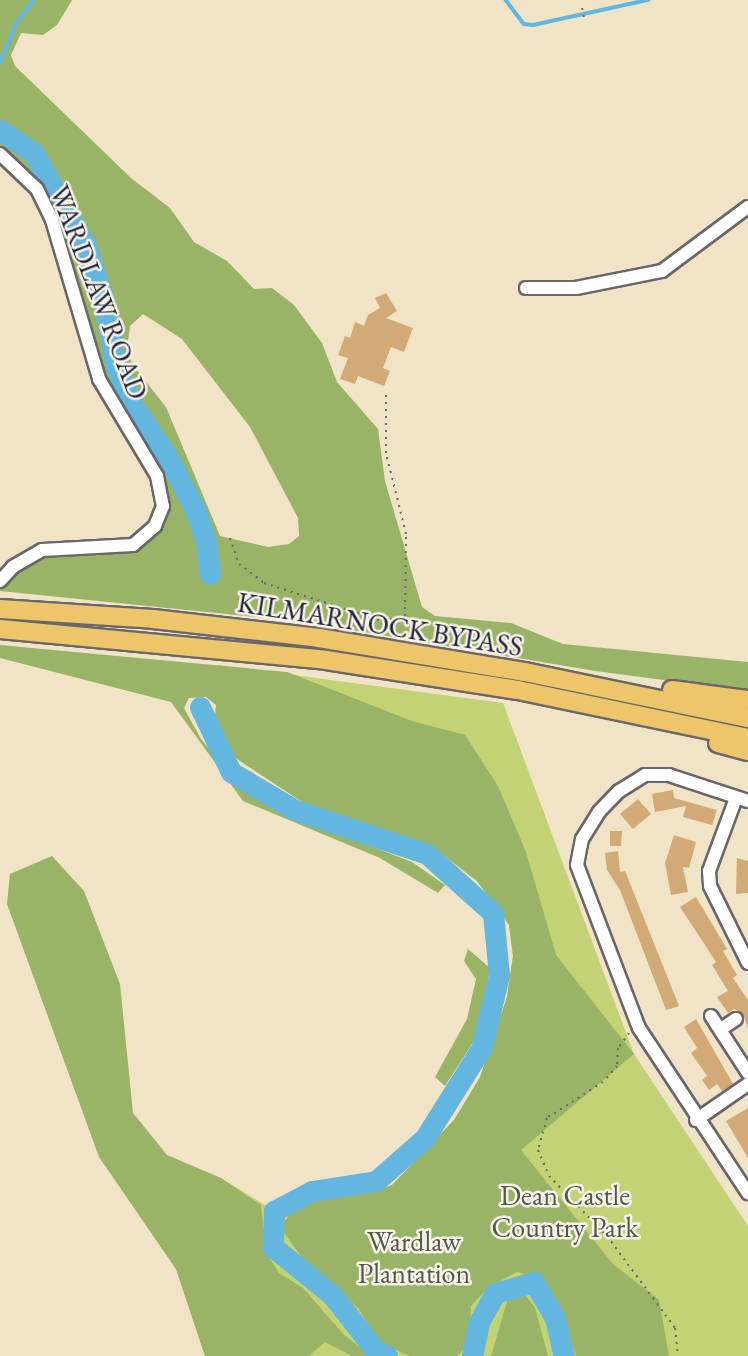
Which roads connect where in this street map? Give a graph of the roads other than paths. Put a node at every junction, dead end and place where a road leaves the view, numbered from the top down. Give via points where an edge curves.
1 (0, 154) edge
2 (748, 207) edge
3 (526, 288) dead end
4 (0, 582) edge
5 (3, 609) edge
6 (1, 629) edge
7 (626, 691) junction
8 (748, 700) edge
9 (748, 718) edge
10 (661, 719) junction
11 (748, 738) edge
12 (748, 751) edge
13 (742, 799) edge
14 (748, 962) edge
15 (712, 1016) dead end
16 (736, 1019) dead end
17 (721, 1029) junction
18 (748, 1073) edge
19 (748, 1084) edge
20 (696, 1120) junction
21 (748, 1194) edge

1 - 4 street, WARDLAW ROAD via 37,189 52,220 99,379 157,475 163,506 155,526 133,545 42,550 22,560
2 - 3 street via 662,271 576,288
5 - 7 highway, KILMARNOCK BYPASS via 153,619 307,637
6 - 10 highway, KILMARNOCK BYPASS via 326,660 518,690
7 - 8 highway via 670,690
7 - 9 highway, KILMARNOCK BYPASS
10 - 11 highway, KILMARNOCK BYPASS
10 - 12 highway
13 - 14 street via 709,871 710,886
13 - 20 street via 669,775 645,775 619,791 582,839 577,865 639,1028
15 - 17 street
16 - 17 street
17 - 18 street
19 - 20 street
20 - 21 street

